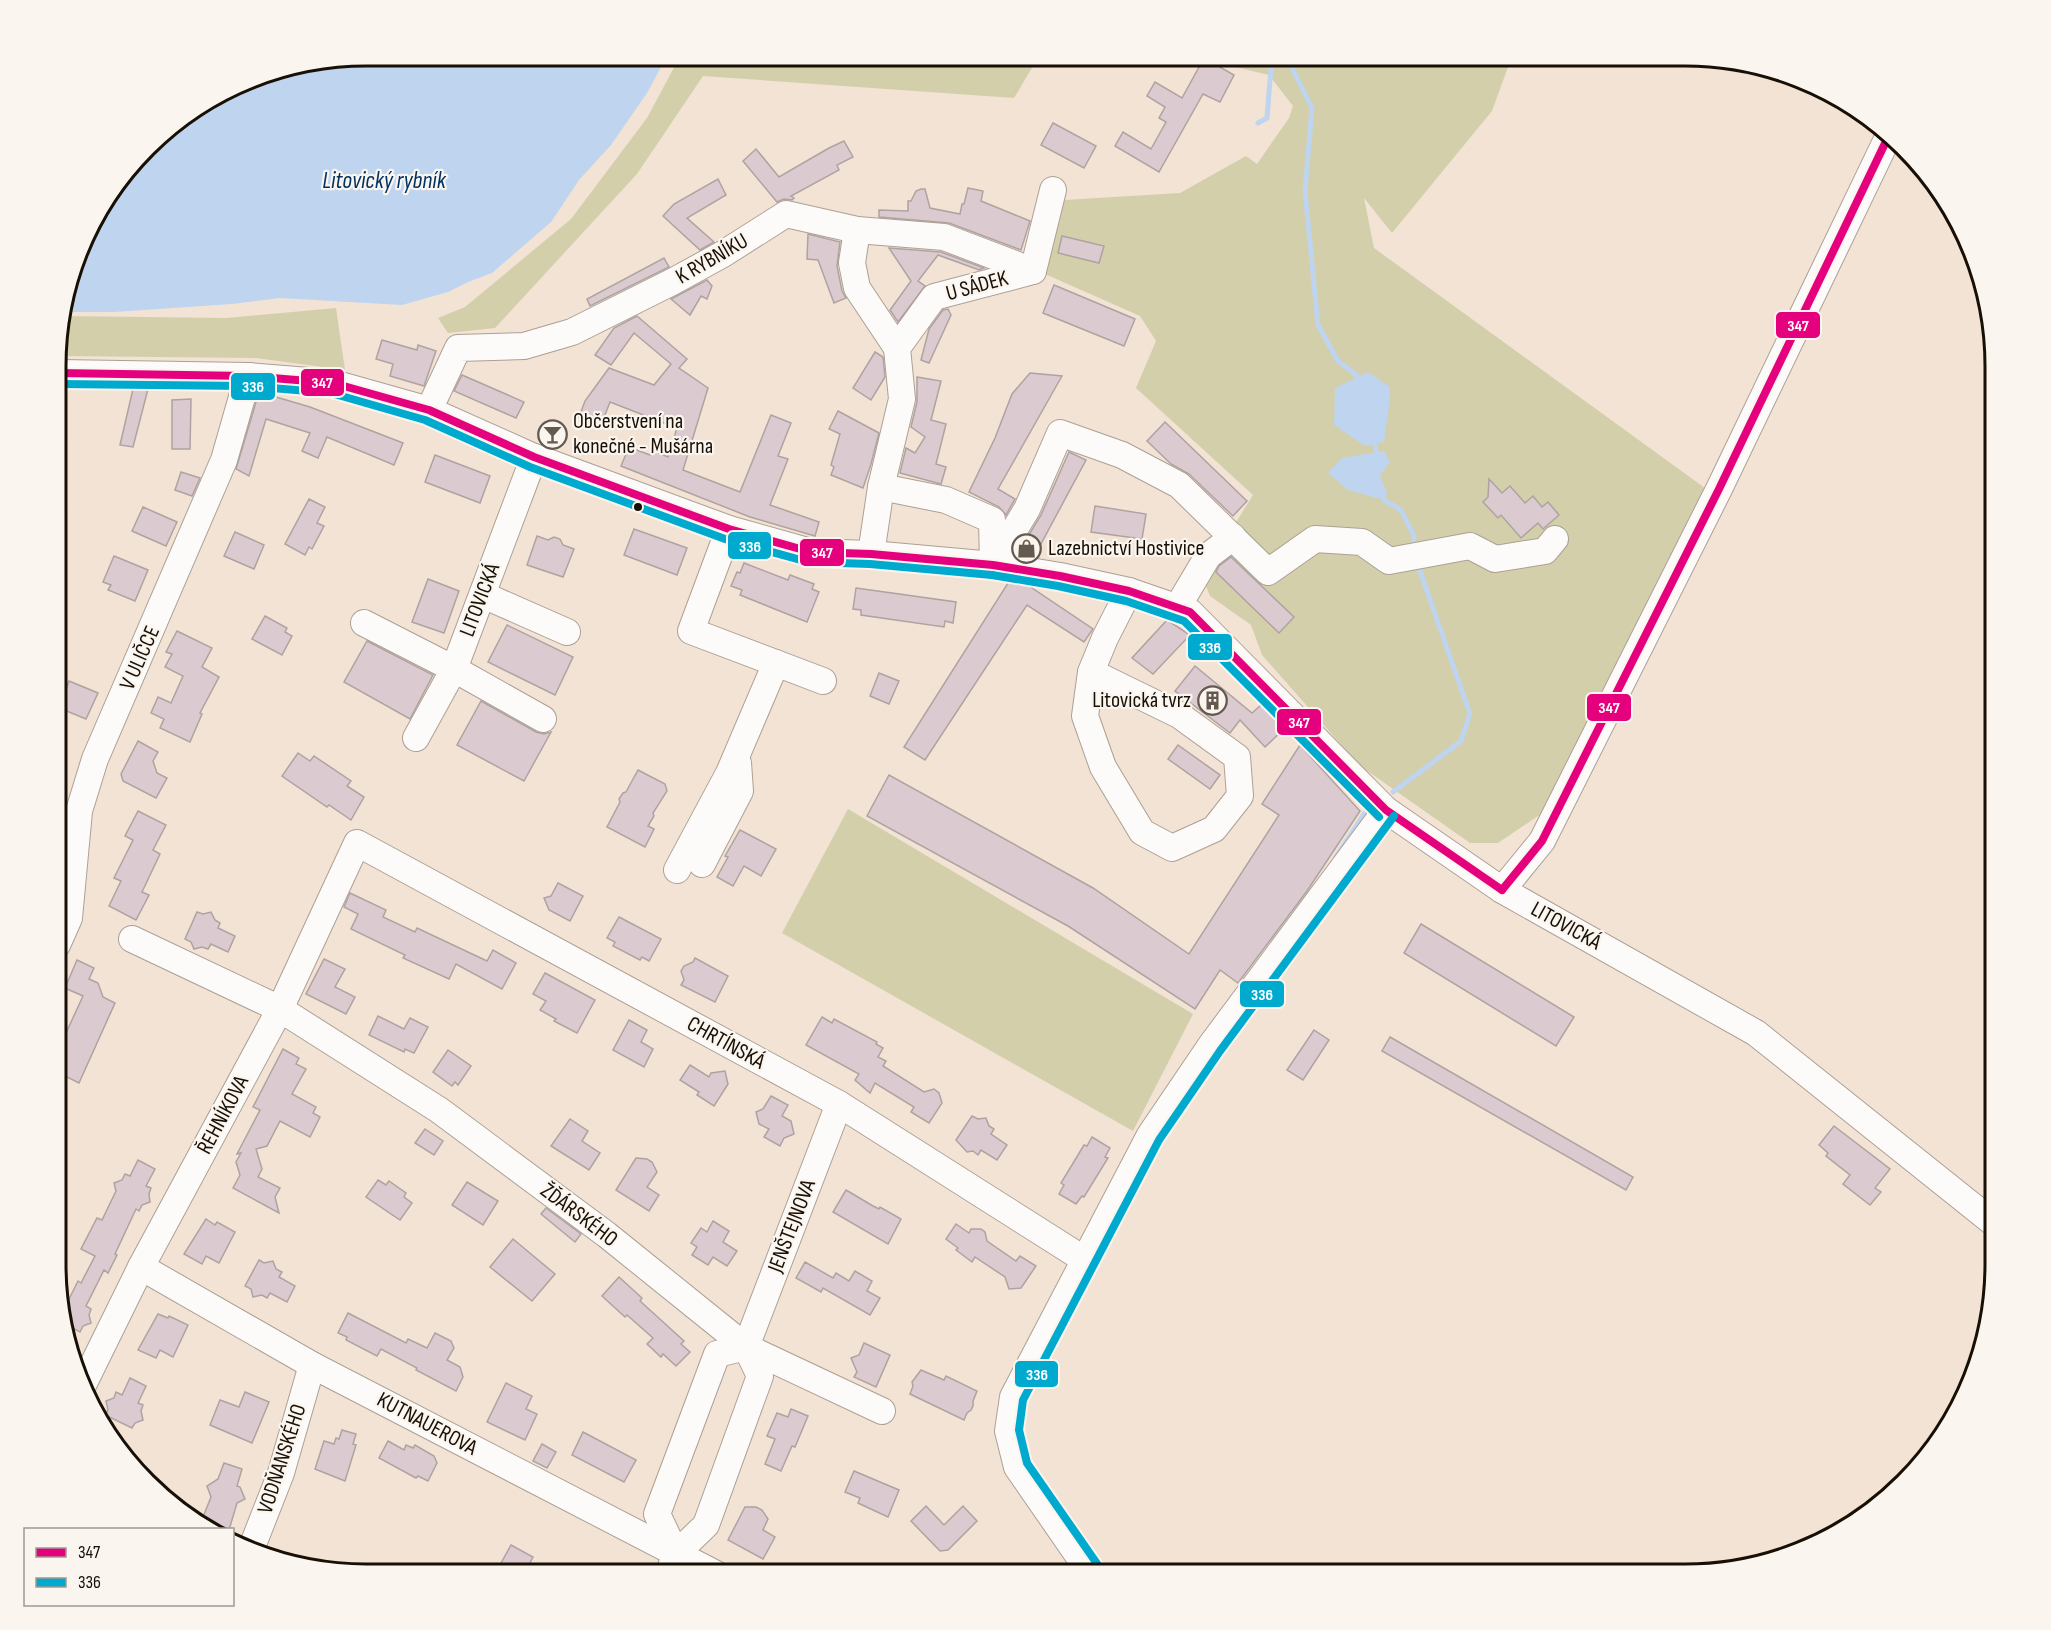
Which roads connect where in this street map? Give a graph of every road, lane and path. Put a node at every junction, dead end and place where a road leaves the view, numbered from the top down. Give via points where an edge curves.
1 (1885, 142) edge
2 (1053, 190) dead end
3 (857, 230) junction
4 (1033, 271) junction
5 (897, 348) junction
6 (66, 373) edge
7 (248, 376) junction
8 (429, 410) junction
9 (534, 457) junction
10 (881, 488) junction
11 (729, 529) junction
12 (1233, 537) junction
13 (1555, 538) dead end
14 (871, 554) junction
15 (993, 565) junction
16 (1129, 591) junction
17 (483, 595) junction
18 (1178, 608) junction
19 (364, 623) dead end
20 (567, 632) dead end
21 (776, 663) junction
22 (454, 669) junction
23 (1091, 672) junction
24 (823, 681) dead end
25 (543, 719) dead end
26 (416, 738) dead end
27 (737, 754) junction
28 (1386, 810) junction
29 (357, 843) joint
30 (702, 864) dead end
31 (677, 870) dead end
32 (1502, 890) junction
33 (66, 898) edge
34 (132, 939) dead end
35 (280, 1009) junction
36 (839, 1104) junction
37 (1985, 1216) edge
38 (1085, 1260) junction
39 (141, 1267) junction
40 (746, 1347) junction
41 (312, 1365) junction
42 (88, 1376) edge
43 (882, 1411) dead end
44 (254, 1542) edge
45 (672, 1564) edge
46 (1084, 1564) edge

1 - 32 street via 1719,489 1542,841
2 - 4 street, U SÁDEK
3 - 4 street, K RYBNÍKU via 944,237
3 - 5 street via 852,263 857,288
3 - 8 street, K RYBNÍKU via 786,214 723,254 572,332 524,346 458,348
4 - 5 street, U SÁDEK via 934,297
5 - 10 street via 902,399
6 - 7 street, LITOVICKÁ
7 - 8 street, LITOVICKÁ via 333,383
7 - 33 street, V ULIČCE via 224,460 95,759 79,811
8 - 9 street, LITOVICKÁ
9 - 11 street, LITOVICKÁ
9 - 17 street, LITOVICKÁ
10 - 14 street
10 - 15 street via 946,500 992,520
11 - 14 street, LITOVICKÁ via 811,552
11 - 21 street via 691,631
12 - 13 street via 1268,572 1315,539 1362,542 1389,561 1470,546 1495,560 1545,551
12 - 15 street via 1179,485 1122,455 1060,433 1027,509
12 - 18 street via 1208,556
14 - 15 street, LITOVICKÁ
15 - 16 street, LITOVICKÁ
16 - 18 street, LITOVICKÁ
16 - 23 street
17 - 20 street
17 - 22 street, LITOVICKÁ
18 - 28 street, LITOVICKÁ via 1190,612
19 - 22 street
21 - 24 street
21 - 27 street
22 - 25 street
22 - 26 street, LITOVICKÁ
23 - 23 street via 1085,716 1102,766 1142,832 1172,848 1214,829 1240,796 1237,758 1179,715
27 - 30 street via 740,792
27 - 31 street
28 - 32 street, LITOVICKÁ
28 - 38 street via 1211,1045 1156,1126
29 - 35 street, ŘEHNÍKOVA
29 - 36 street, CHRTÍNSKÁ
32 - 37 street, LITOVICKÁ via 1756,1033
34 - 35 street, ŽĎÁRSKÉHO
35 - 39 street, ŘEHNÍKOVA
35 - 40 street, ŽĎÁRSKÉHO via 439,1110 607,1235
36 - 38 street, CHRTÍNSKÁ
36 - 40 street, JENŠTEJNOVA
38 - 46 street via 1013,1397 1008,1431 1017,1467
39 - 41 street, KUTNAUEROVA
39 - 42 street, ŘEHNÍKOVA
40 - 43 street, ŽĎÁRSKÉHO
40 - 45 street via 760,1376 706,1525
40 - 45 street via 717,1354 657,1514
41 - 44 street, VODŇANSKÉHO via 281,1473
41 - 45 street, KUTNAUEROVA

